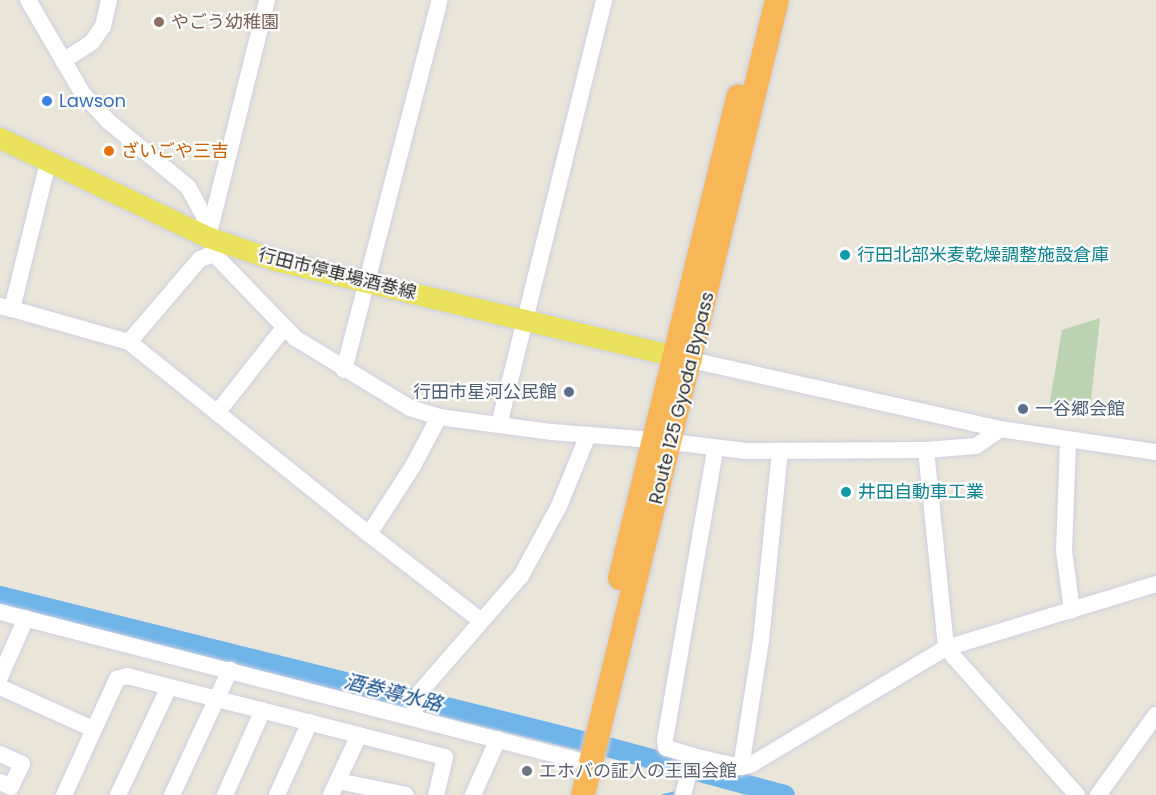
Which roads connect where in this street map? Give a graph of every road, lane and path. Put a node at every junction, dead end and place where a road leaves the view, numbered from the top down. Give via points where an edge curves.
1 (28, 0) edge
2 (110, 0) edge
3 (267, 0) edge
4 (440, 0) edge
5 (604, 0) edge
6 (761, 0) edge
7 (777, 0) edge
8 (63, 61) junction
9 (0, 138) edge
10 (48, 162) junction
11 (211, 245) junction
12 (367, 283) junction
13 (6, 307) edge
14 (526, 320) junction
15 (283, 329) junction
16 (129, 342) junction
17 (682, 358) junction
18 (344, 370) junction
19 (217, 413) junction
20 (439, 417) junction
21 (499, 425) junction
22 (1000, 429) junction
23 (588, 435) junction
24 (662, 441) junction
25 (1068, 442) junction
26 (715, 450) junction
27 (926, 450) junction
28 (780, 452) junction
29 (1156, 452) edge
30 (369, 534) junction
31 (1156, 584) edge
32 (1072, 610) junction
33 (0, 612) edge
34 (26, 618) junction
35 (481, 621) junction
36 (946, 648) junction
37 (230, 670) junction
38 (0, 677) edge
39 (0, 687) edge
40 (168, 688) junction
41 (216, 699) junction
42 (263, 710) junction
43 (1156, 715) edge
44 (415, 716) junction
45 (310, 722) junction
46 (93, 729) junction
47 (358, 735) junction
48 (498, 739) junction
49 (411, 748) junction
50 (0, 754) edge
51 (582, 759) junction
52 (690, 765) junction
53 (741, 767) junction
54 (0, 782) edge
55 (335, 788) edge
56 (64, 795) edge
57 (118, 795) edge
58 (172, 795) edge
59 (225, 795) edge
60 (277, 795) edge
61 (406, 795) edge
62 (436, 795) edge
63 (473, 795) edge
64 (568, 795) edge
65 (583, 795) edge
66 (683, 795) edge
67 (1077, 795) edge
68 (1098, 795) edge

1 - 8 street
2 - 8 street via 103,27 92,42
3 - 11 street
4 - 12 street
5 - 14 street
6 - 17 highway, Route 125 Gyoda Bypass
7 - 17 highway, Route 125 Gyoda Bypass
8 - 11 street via 83,94 108,121 188,187 203,214
9 - 10 main road, 行田市停車場酒巻線
10 - 11 main road, 行田市停車場酒巻線
10 - 13 street
11 - 12 main road, 行田市停車場酒巻線
11 - 15 street
11 - 16 street
12 - 14 main road, 行田市停車場酒巻線
12 - 18 street
13 - 16 street
14 - 17 main road, 行田市停車場酒巻線
14 - 21 street
15 - 18 street
15 - 19 street
16 - 19 street
17 - 22 street
17 - 24 highway, Route 125 Gyoda Bypass
18 - 20 street via 410,408
19 - 30 street
20 - 21 street
20 - 30 street
21 - 23 street
22 - 25 street
22 - 27 street via 976,446
23 - 24 street
23 - 35 street via 559,506 522,576
24 - 26 street
24 - 51 highway, Route 125 Gyoda Bypass
25 - 29 street
25 - 32 street via 1064,551
26 - 28 street
26 - 52 street via 665,740 666,748
27 - 28 street
27 - 36 street
28 - 53 street via 761,641
30 - 35 street
31 - 32 street
32 - 36 street
33 - 34 street
34 - 37 street
34 - 38 street
35 - 44 street via 420,692
36 - 53 street via 753,764
36 - 67 street
37 - 41 street
37 - 44 street
39 - 46 street
40 - 41 street
40 - 46 street via 127,676 117,679
40 - 57 street
41 - 42 street
41 - 58 street
42 - 45 street
42 - 59 street
43 - 68 street
44 - 48 street
44 - 49 street
45 - 47 street
45 - 60 street
46 - 56 street
47 - 49 street
47 - 55 street
48 - 51 street
48 - 63 street
49 - 62 street via 444,757
50 - 54 street via 22,764 11,787
51 - 64 highway, Route 125 Gyoda Bypass
51 - 65 highway, Route 125 Gyoda Bypass
52 - 53 street
52 - 66 street
55 - 61 street

